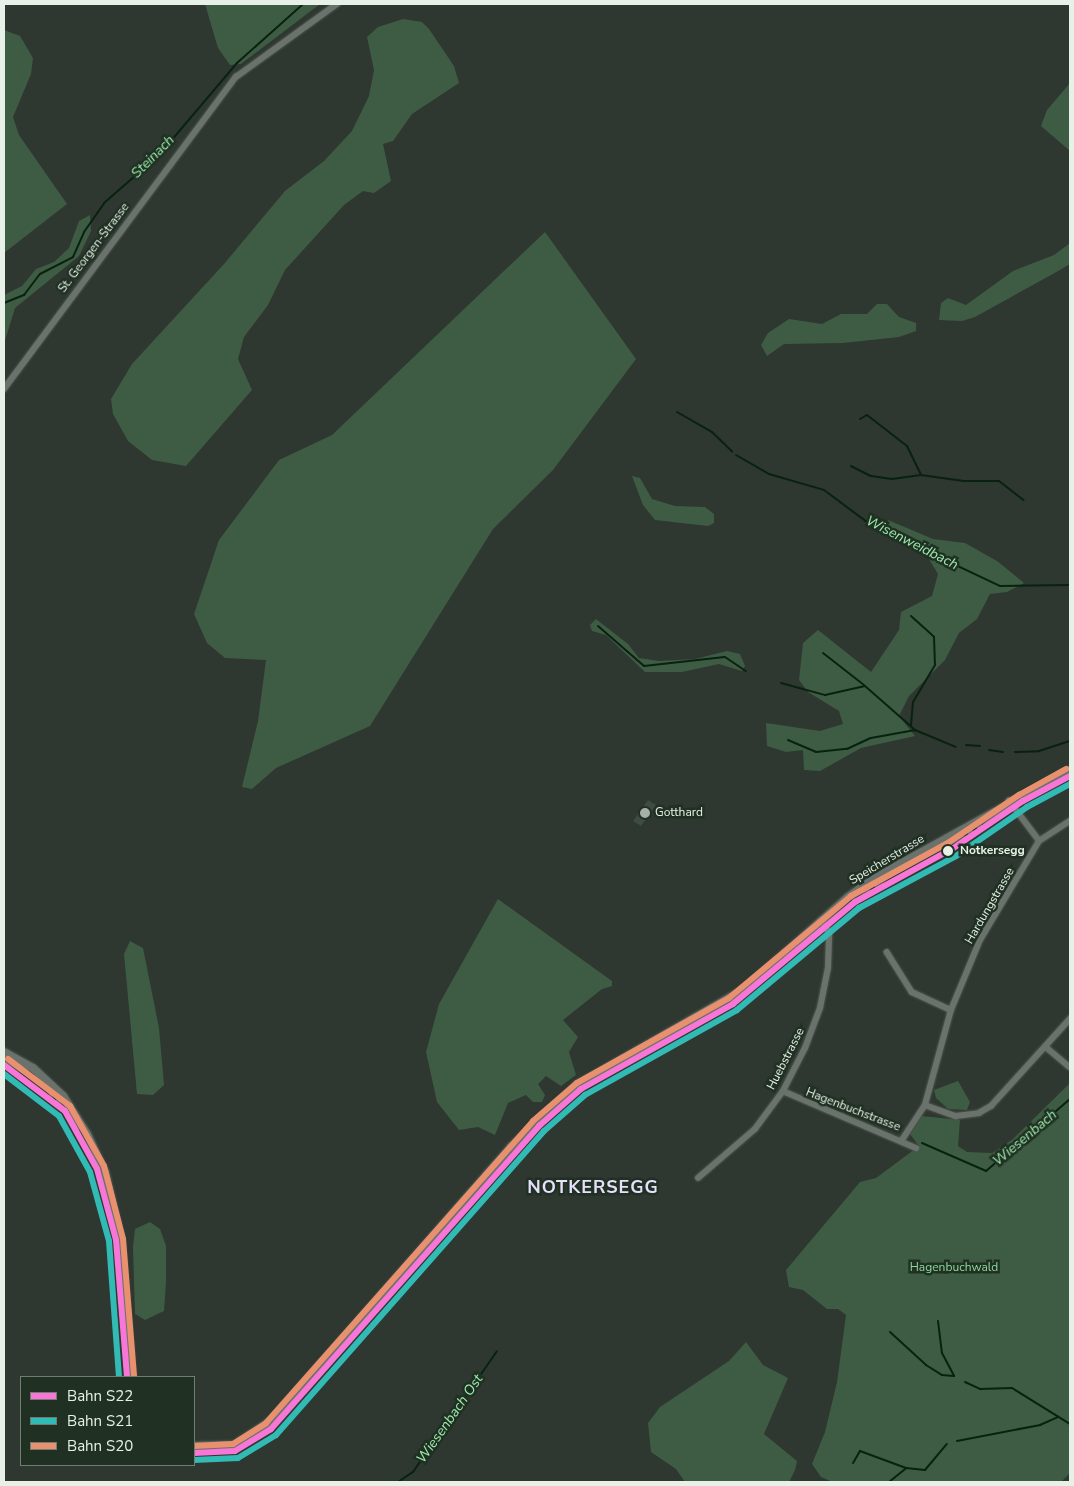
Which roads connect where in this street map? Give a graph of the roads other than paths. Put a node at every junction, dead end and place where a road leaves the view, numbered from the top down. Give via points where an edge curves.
1 (337, 4) edge
2 (4, 389) edge
3 (1070, 770) edge
4 (1010, 801) junction
5 (1070, 821) edge
6 (1039, 841) junction
7 (821, 920) junction
8 (887, 952) dead end
9 (951, 1010) junction
10 (1070, 1019) edge
11 (1046, 1047) junction
12 (4, 1052) edge
13 (1070, 1068) edge
14 (783, 1091) junction
15 (925, 1105) junction
16 (902, 1140) junction
17 (916, 1148) dead end
18 (698, 1178) dead end
19 (132, 1376) edge
20 (195, 1446) edge

1 - 2 street, St. Georgen-Strasse via 236,77
3 - 4 main road, Speicherstrasse
4 - 6 street
4 - 7 main road, Speicherstrasse via 880,875
5 - 6 street, Hardungstrasse
6 - 9 street, Hardungstrasse via 980,940
7 - 14 street, Huebstrasse via 828,929 829,942 820,1008
7 - 20 main road, Speicherstrasse via 726,1001 614,1061 559,1098 511,1147 272,1420 234,1445
8 - 9 street via 912,992
9 - 15 street, Hardungstrasse
10 - 11 street
11 - 13 street
11 - 15 street via 1013,1085 979,1112 956,1116
12 - 19 main road via 33,1068 63,1096 103,1167 121,1241
14 - 16 street, Hagenbuchstrasse
14 - 18 street, Huebstrasse via 755,1128
15 - 16 street, Hardungstrasse
16 - 17 street, Hagenbuchstrasse

